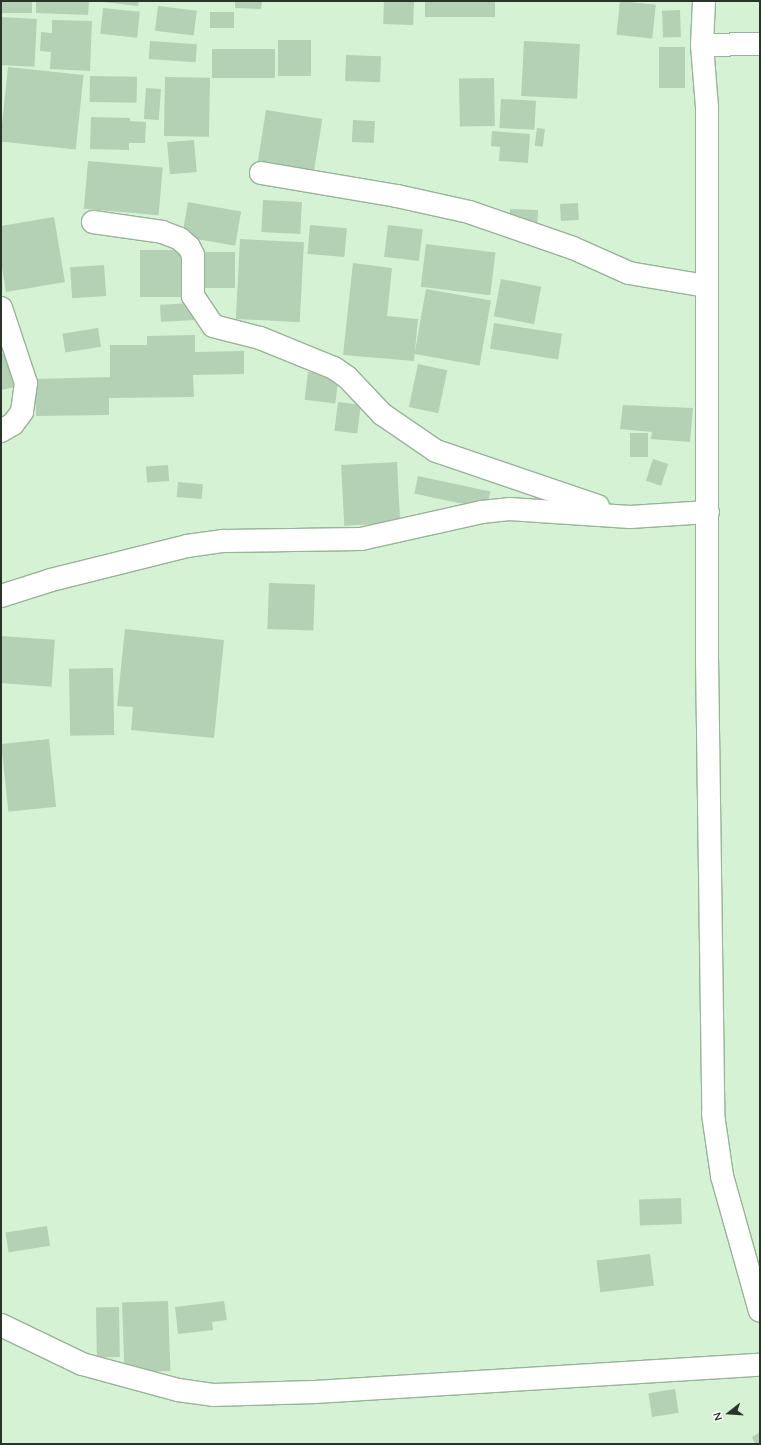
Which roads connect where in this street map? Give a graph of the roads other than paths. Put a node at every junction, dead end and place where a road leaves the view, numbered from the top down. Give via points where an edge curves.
1 (704, 1) edge
2 (711, 44) junction
3 (756, 44) edge
4 (261, 173) dead end
5 (93, 222) dead end
6 (706, 286) junction
7 (1, 308) edge
8 (1, 431) edge
9 (708, 512) junction
10 (630, 516) junction
11 (1, 596) edge
12 (760, 1312) edge
13 (1, 1325) edge
14 (760, 1365) edge

1 - 2 street
2 - 3 street
2 - 6 street via 707,107
4 - 6 street via 397,196 468,212 573,248 629,274
5 - 10 street via 162,232 180,239 193,255 192,296 213,326 244,336 260,338 334,368 347,377 382,414 436,452
6 - 9 street
7 - 8 street via 26,383 22,412 13,424
9 - 10 street
9 - 12 street via 707,658 713,1114 722,1176
10 - 11 street via 509,509 482,512 361,539 224,541 187,546 51,580
13 - 14 street via 82,1364 178,1390 213,1395 314,1392

